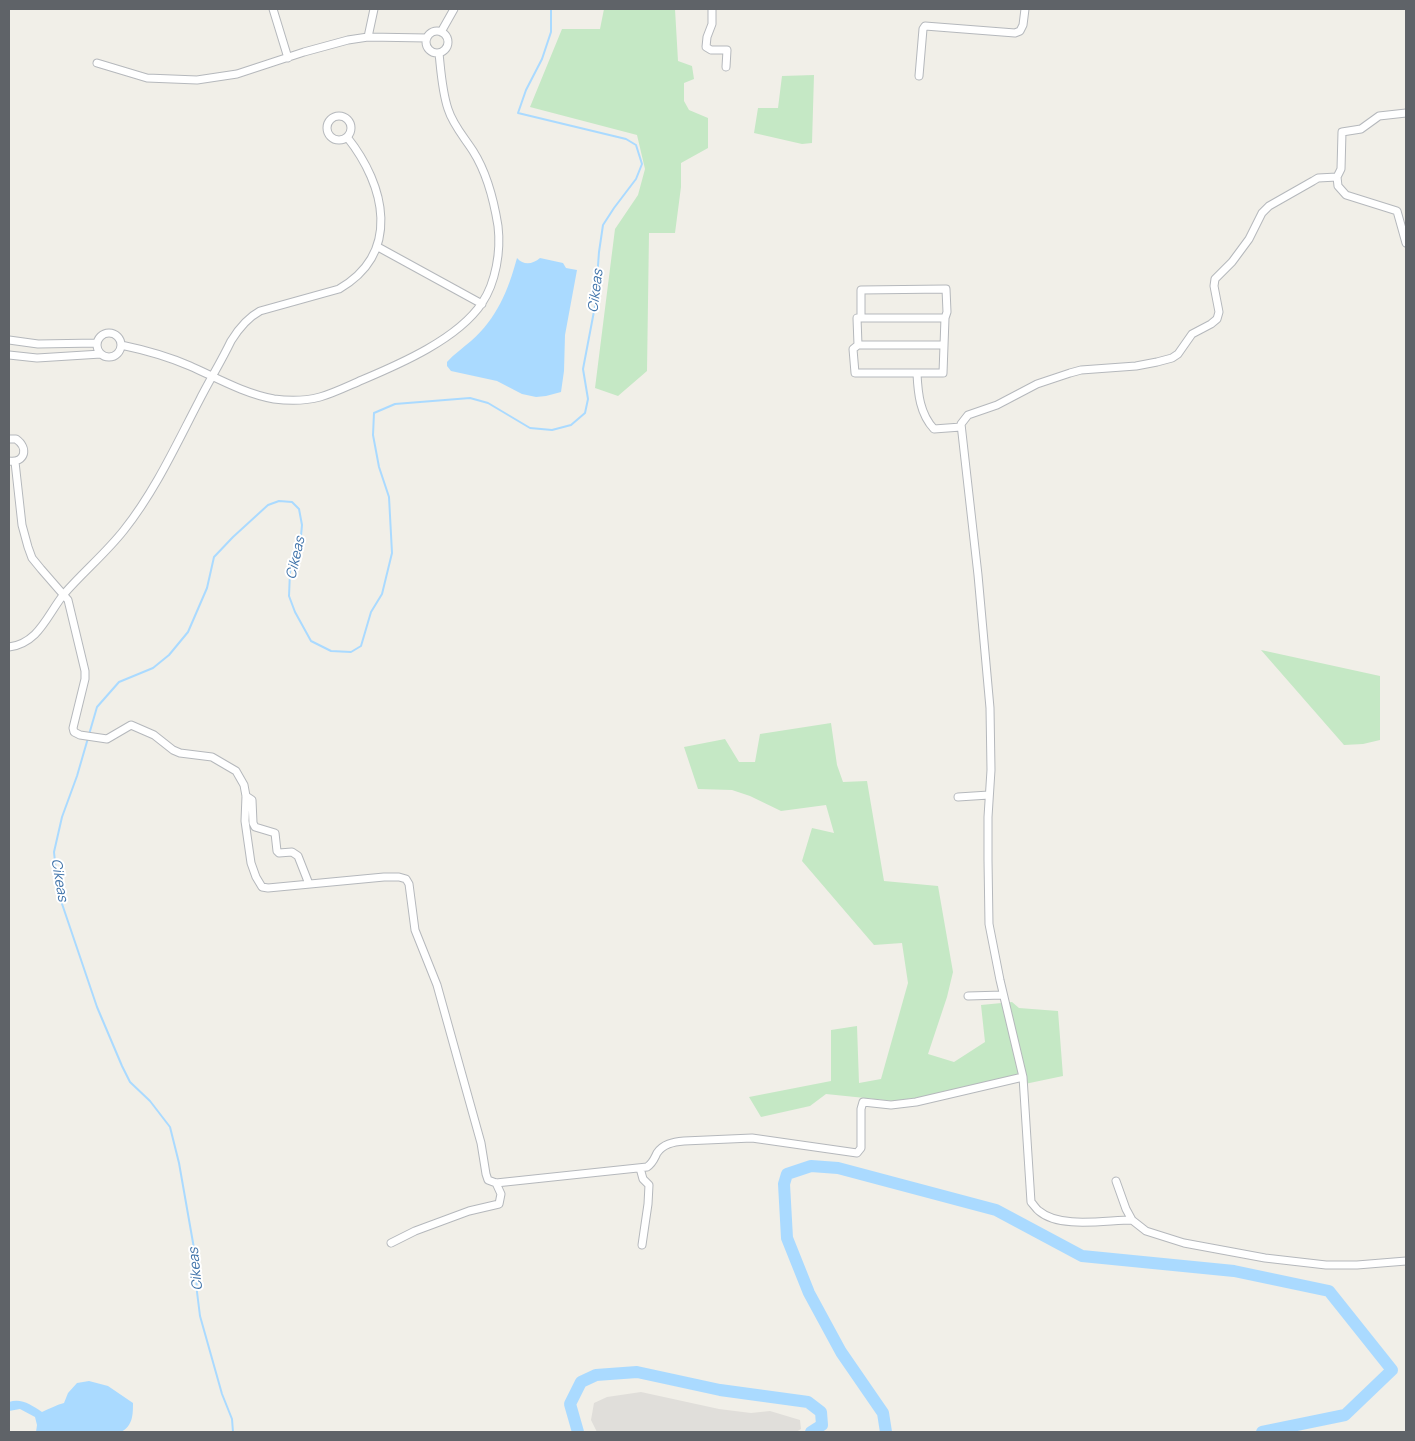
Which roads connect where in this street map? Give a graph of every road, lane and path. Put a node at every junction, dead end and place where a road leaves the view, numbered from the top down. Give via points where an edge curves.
1 (273, 9) edge
2 (374, 9) edge
3 (454, 9) edge
4 (712, 9) edge
5 (1025, 9) edge
6 (441, 32) junction
7 (368, 37) junction
8 (427, 38) junction
9 (439, 53) junction
10 (288, 58) junction
11 (97, 63) dead end
12 (726, 67) dead end
13 (919, 76) dead end
14 (1406, 113) edge
15 (348, 137) dead end
16 (1337, 177) junction
17 (1406, 243) edge
18 (378, 246) junction
19 (482, 304) junction
20 (861, 318) junction
21 (945, 318) junction
22 (9, 340) edge
23 (96, 343) junction
24 (858, 344) junction
25 (121, 345) junction
26 (944, 345) junction
27 (101, 354) junction
28 (9, 355) edge
29 (916, 374) junction
30 (212, 377) junction
31 (961, 427) junction
32 (9, 440) edge
33 (12, 461) edge
34 (64, 594) junction
35 (9, 648) edge
36 (989, 795) junction
37 (246, 796) junction
38 (958, 797) dead end
39 (309, 884) junction
40 (1003, 995) junction
41 (968, 996) dead end
42 (1023, 1077) junction
43 (640, 1168) junction
44 (1116, 1181) dead end
45 (496, 1183) junction
46 (1132, 1220) junction
47 (391, 1243) dead end
48 (642, 1245) dead end
49 (1406, 1261) edge

1 - 10 street
2 - 7 street
3 - 6 street
4 - 12 street via 706,47 726,49
5 - 13 street via 1023,25 1015,33 925,26
6 - 8 street via 433,32
6 - 9 street via 448,42
7 - 8 street
7 - 10 street via 326,45
8 - 9 street via 430,50
9 - 19 street via 448,110 481,167 496,219 497,259
10 - 11 street via 237,74 197,80 147,78
14 - 16 street via 1379,116 1361,129 1342,132 1341,169
15 - 18 street via 369,170 377,195 381,222
16 - 17 street via 1338,186 1346,195 1397,210
16 - 31 street via 1318,178 1262,213 1249,239 1216,279 1217,319 1192,334 1172,358 1136,366 1070,373 1037,384 997,406 968,415
18 - 19 street
18 - 30 street via 361,273 339,289 276,306 250,317 230,341
19 - 30 street via 460,326 431,347 319,397 302,400 273,398
20 - 21 street
20 - 21 street via 861,290 946,289 948,312
20 - 24 street via 857,318
21 - 26 street
22 - 23 street via 38,344
23 - 25 street via 106,333 114,334
23 - 27 street
24 - 26 street
24 - 29 street via 853,349 855,373
25 - 27 street via 111,357
25 - 30 street via 168,357
26 - 29 street via 944,373
27 - 28 street via 37,358
29 - 31 street via 919,400 934,430
30 - 34 street via 165,467 135,515
31 - 36 street via 990,708
32 - 33 street via 16,439 23,444 25,451 22,458
33 - 34 street via 28,547 41,569
34 - 35 street via 29,641
34 - 37 street via 70,605 85,672 73,728 76,734 107,739 131,725 137,727 180,753 212,757 229,766 241,778
36 - 38 street
36 - 40 street via 990,924
37 - 39 street via 252,800 255,827 275,833 279,853 292,852 298,856
37 - 39 street via 245,821 251,863 259,883 268,888
39 - 45 street via 376,877 406,879 415,930 437,985 481,1143 486,1174 488,1180
40 - 41 street
40 - 42 street
42 - 43 street via 899,1104 863,1102 860,1148 857,1152 752,1138 699,1140 662,1147 650,1165
42 - 46 street via 1032,1202 1039,1212 1074,1222
43 - 45 street
43 - 48 street via 649,1185
44 - 46 street
45 - 47 street via 501,1194 499,1204 469,1211
46 - 49 street via 1146,1231 1184,1243 1265,1258 1334,1265

